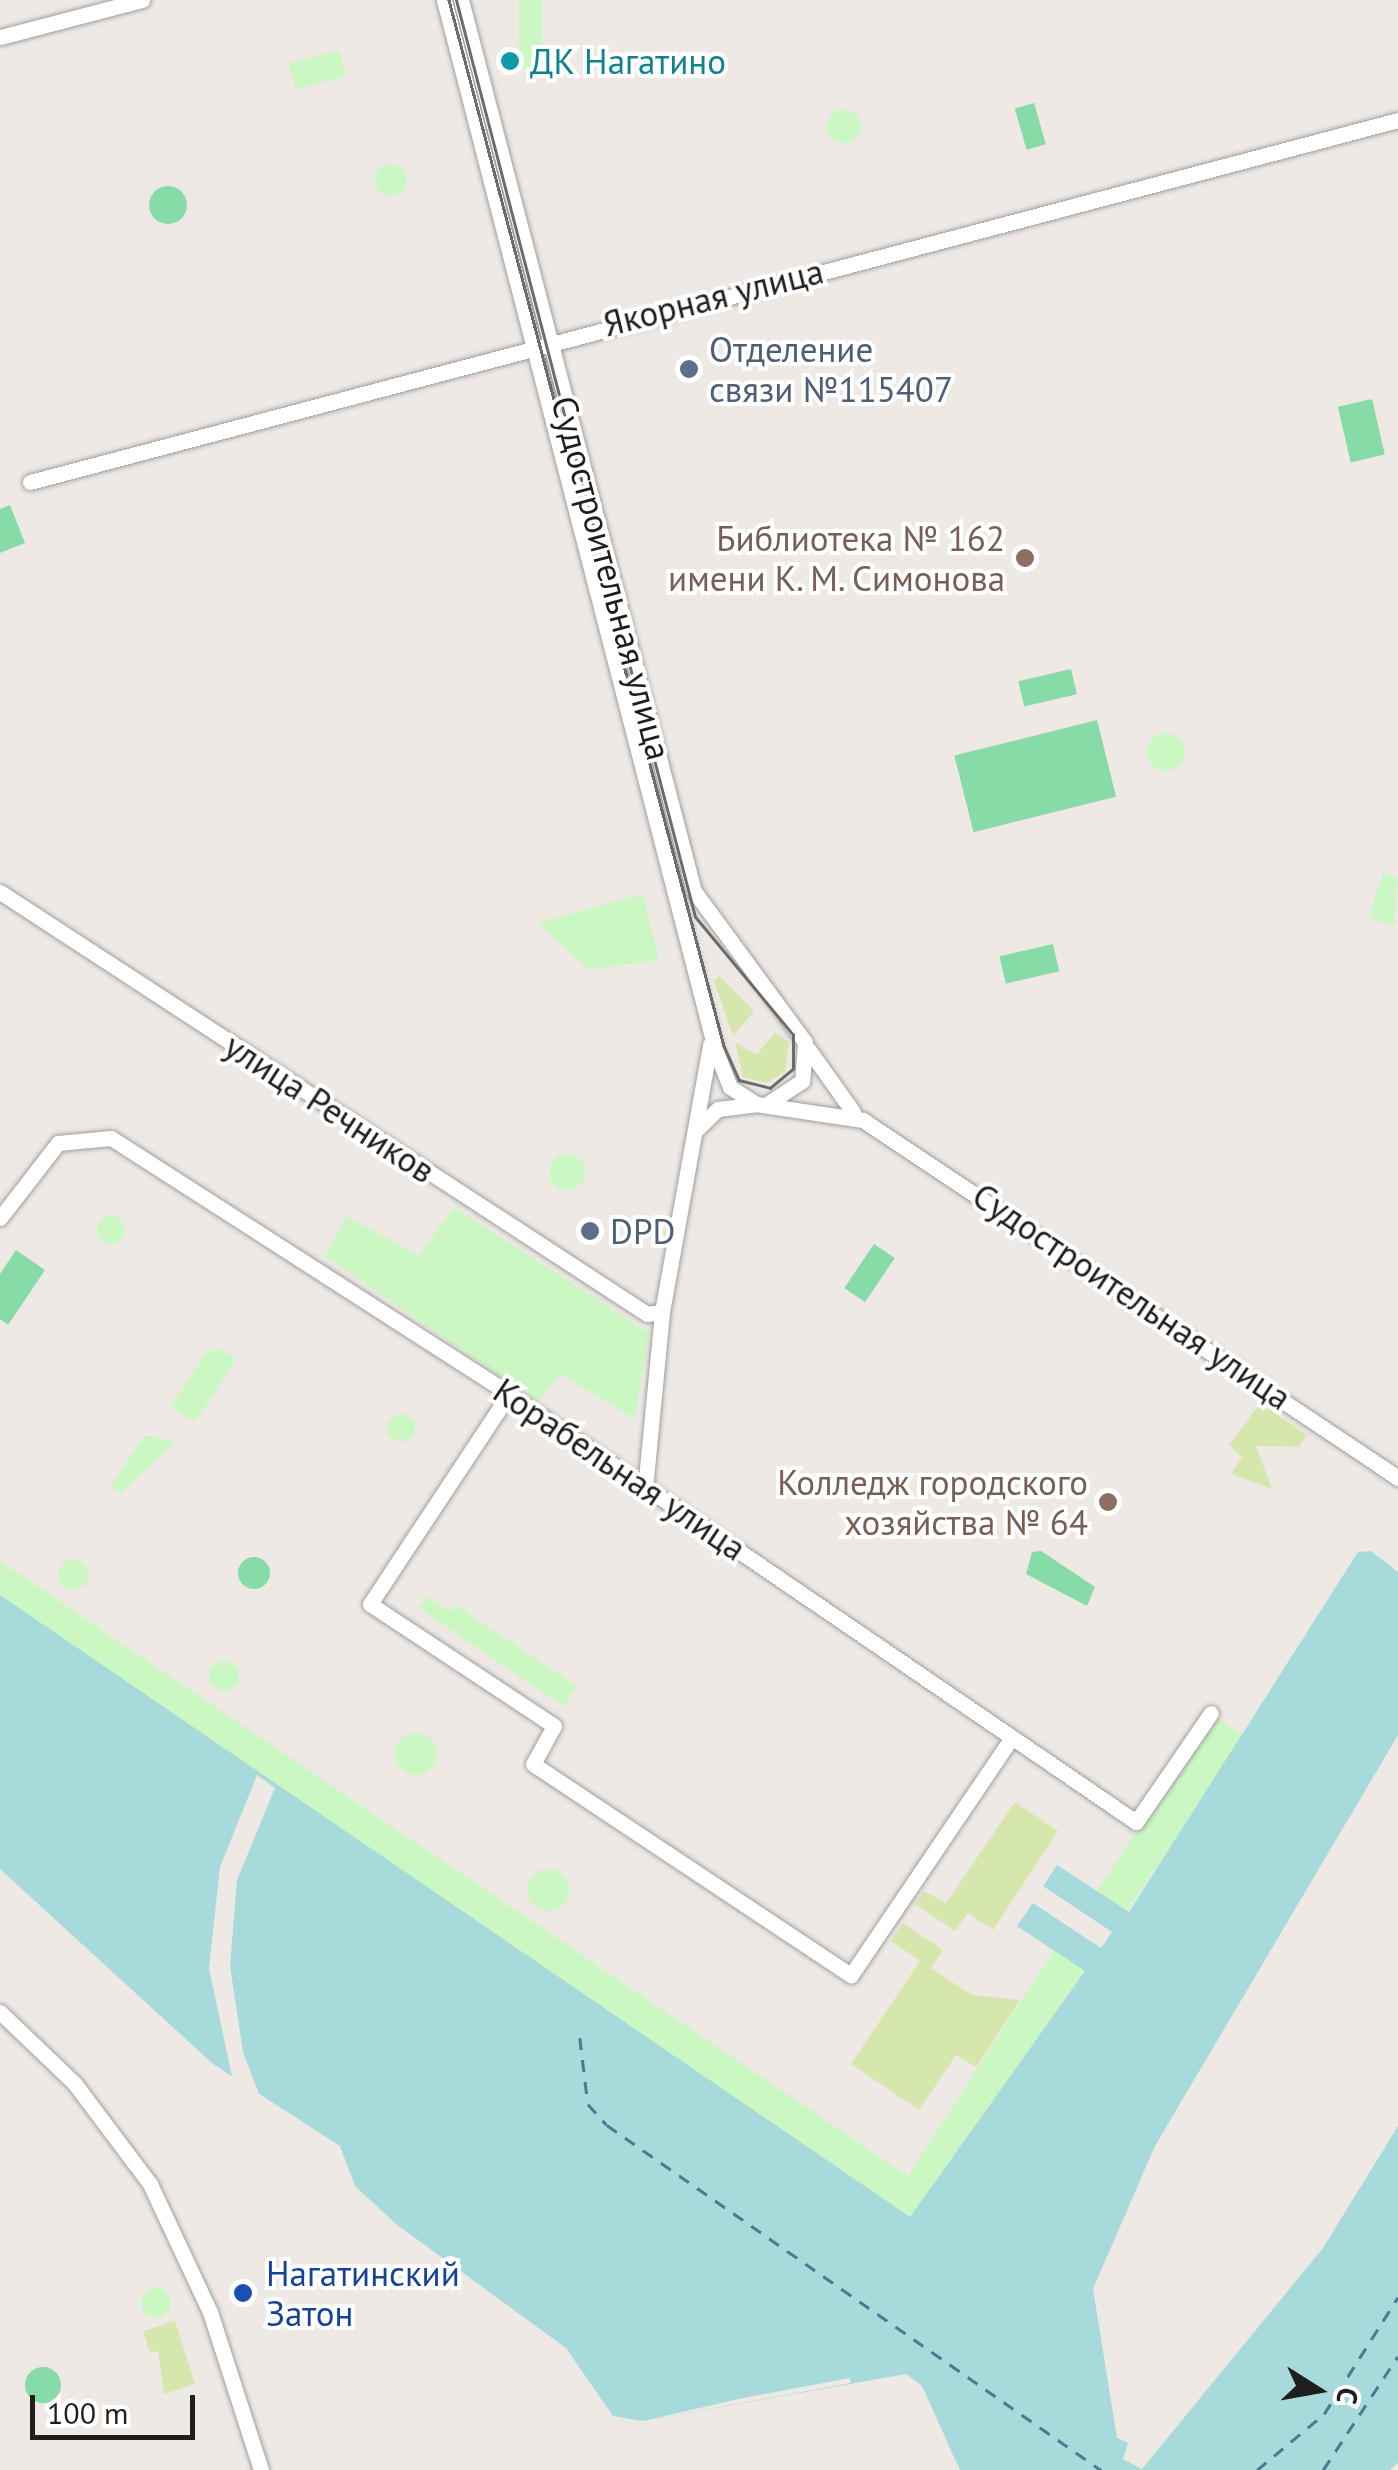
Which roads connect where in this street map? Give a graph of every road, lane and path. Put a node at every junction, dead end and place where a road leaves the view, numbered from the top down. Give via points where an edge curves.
1 (142, 0) edge
2 (444, 0) edge
3 (461, 0) edge
4 (0, 38) edge
5 (1398, 120) edge
6 (541, 340) junction
7 (30, 482) dead end
8 (0, 892) edge
9 (713, 925) junction
10 (690, 940) junction
11 (708, 1019) junction
12 (805, 1042) junction
13 (761, 1104) junction
14 (863, 1120) junction
15 (697, 1129) junction
16 (0, 1218) edge
17 (662, 1312) junction
18 (509, 1394) junction
19 (1398, 1478) edge
20 (646, 1489) junction
21 (1210, 1713) dead end
22 (1012, 1736) junction
23 (0, 2012) edge
24 (261, 2470) edge

1 - 4 street
2 - 6 street, Судостроительная улица
3 - 6 street, Судостроительная улица
5 - 6 street, Якорная улица
6 - 7 street, Якорная улица
6 - 9 street, Судостроительная улица via 694,891
6 - 10 street, Судостроительная улица
8 - 17 street, улица Речников via 646,1314
9 - 10 street via 698,926
9 - 12 street, Судостроительная улица via 769,984
10 - 11 street, Судостроительная улица
11 - 13 street, Судостроительная улица via 724,1078
11 - 15 street
12 - 13 street via 802,1081
12 - 14 street, Судостроительная улица via 830,1090
13 - 14 street
13 - 15 street via 718,1109
14 - 19 street, Судостроительная улица
15 - 17 street
16 - 18 street, Корабельная улица via 58,1144 111,1138
17 - 20 street
18 - 20 street, Корабельная улица
18 - 22 street via 370,1604 554,1726 533,1764 852,1975
20 - 22 street, Корабельная улица
21 - 22 street, Корабельная улица via 1136,1822
23 - 24 street via 75,2084 150,2184 210,2312

